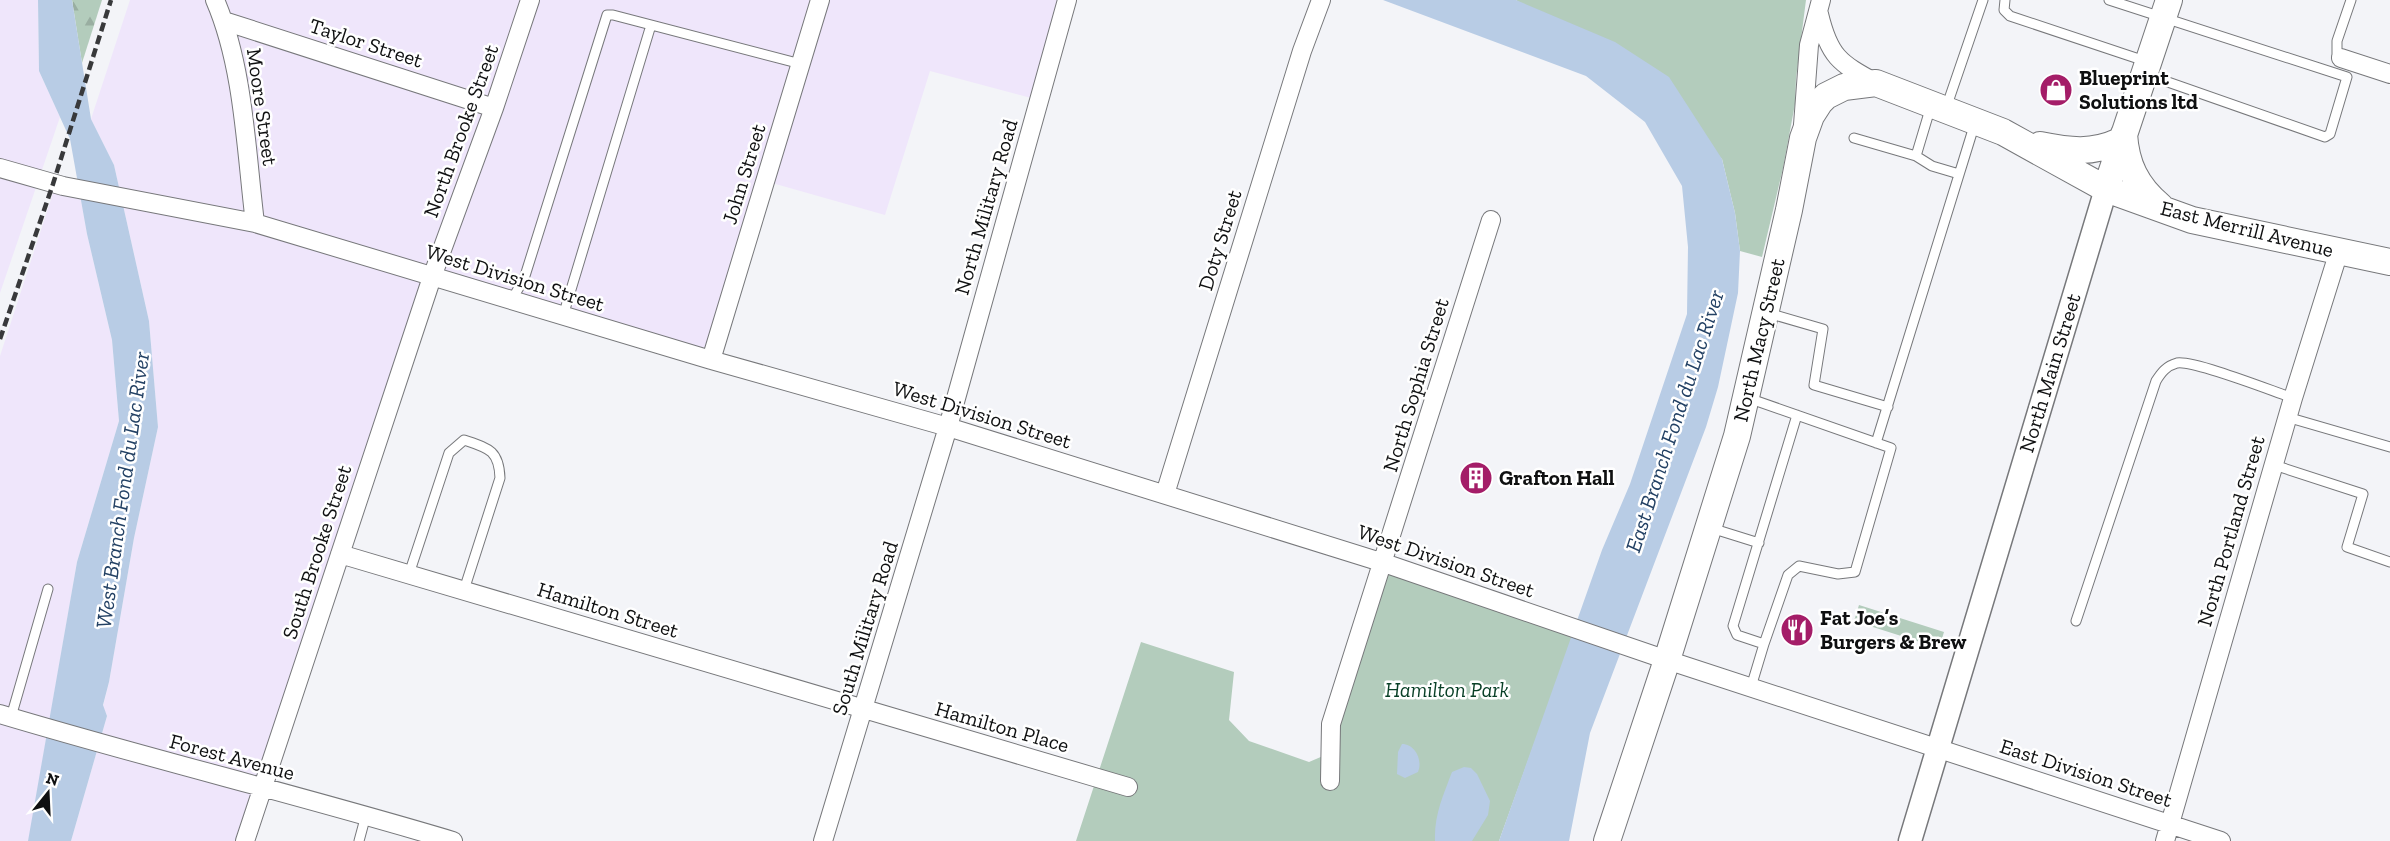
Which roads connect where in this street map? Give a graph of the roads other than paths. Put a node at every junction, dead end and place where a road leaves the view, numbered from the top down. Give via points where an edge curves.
1 (215, 0) edge
2 (530, 0) edge
3 (820, 0) edge
4 (1068, 0) edge
5 (1321, 0) edge
6 (1983, 0) edge
7 (2005, 0) edge
8 (2109, 0) edge
9 (2351, 0) edge
10 (1820, 7) edge
11 (2166, 9) edge
12 (224, 21) junction
13 (651, 25) junction
14 (2341, 58) joint
15 (801, 64) junction
16 (2146, 68) junction
17 (2390, 74) edge
18 (1876, 83) junction
19 (1939, 106) junction
20 (495, 108) junction
21 (1976, 121) junction
22 (2003, 132) junction
23 (2122, 136) junction
24 (1803, 138) junction
25 (1854, 138) dead end
26 (1916, 156) junction
27 (0, 168) edge
28 (1959, 174) junction
29 (2106, 189) junction
30 (2167, 212) junction
31 (1491, 220) dead end
32 (255, 223) junction
33 (2339, 251) junction
34 (2390, 262) edge
35 (432, 277) junction
36 (511, 301) junction
37 (1766, 312) junction
38 (563, 316) junction
39 (711, 360) junction
40 (1748, 398) junction
41 (2293, 398) junction
42 (1888, 407) junction
43 (1797, 415) junction
44 (2288, 417) junction
45 (948, 427) junction
46 (1876, 443) junction
47 (2390, 447) edge
48 (2274, 465) junction
49 (1165, 494) junction
50 (1709, 527) junction
51 (1759, 543) junction
52 (339, 554) junction
53 (2390, 562) edge
54 (1384, 563) junction
55 (409, 574) junction
56 (48, 589) dead end
57 (464, 590) junction
58 (2076, 621) dead end
59 (1764, 644) junction
60 (1668, 660) junction
61 (1750, 687) junction
62 (864, 710) junction
63 (5, 716) edge
64 (1938, 748) junction
65 (1330, 781) dead end
66 (1128, 787) dead end
67 (262, 789) junction
68 (366, 815) junction
69 (2167, 833) edge
70 (245, 841) edge
71 (359, 841) edge
72 (453, 841) edge
73 (823, 841) edge
74 (1607, 841) edge
75 (1910, 841) edge
76 (2221, 841) edge

1 - 12 street, Moore Street
2 - 20 street, North Brooke Street
3 - 15 street, John Street
4 - 45 street, North Military Road
5 - 49 street, Doty Street
6 - 19 lane
7 - 16 lane via 2004,10 2010,16
8 - 11 lane
9 - 14 lane via 2337,41 2337,56
10 - 18 street, North Macy Street via 1826,40 1835,54
10 - 24 street, North Macy Street via 1808,55
11 - 16 main road, North Main Street
11 - 16 lane via 2347,77 2330,134 2325,137
12 - 20 street, Taylor Street
12 - 32 street, Moore Street via 235,61
13 - 15 lane
13 - 36 lane via 607,15 525,279
13 - 38 lane
14 - 17 street
15 - 39 street, John Street
16 - 23 main road, North Main Street
18 - 19 main road
18 - 24 main road via 1849,85 1826,96 1813,111
19 - 21 main road
19 - 26 lane
20 - 35 street, North Brooke Street
21 - 22 main road
21 - 28 lane
22 - 23 main road via 2065,150 2103,149
22 - 29 main road, East Merrill Avenue
23 - 29 main road, North Main Street
23 - 30 main road via 2138,183
24 - 37 main road, North Macy Street
25 - 26 lane
26 - 28 lane via 1932,166
27 - 32 street, West Division Street via 63,186
28 - 42 lane
29 - 30 main road, East Merrill Avenue
29 - 64 street, North Main Street
30 - 33 main road, East Merrill Avenue
31 - 54 street, North Sophia Street
32 - 35 street, West Division Street
33 - 34 main road, East Merrill Avenue
33 - 41 street, North Portland Street
35 - 36 street, West Division Street
35 - 52 street, South Brooke Street
36 - 38 street, West Division Street
37 - 40 main road, North Macy Street
37 - 42 lane via 1823,329 1814,385
38 - 39 street, West Division Street
39 - 45 street, West Division Street
40 - 43 lane
40 - 50 main road, North Macy Street
41 - 44 street, North Portland Street
41 - 58 lane via 2196,365 2177,363 2164,369 2156,381
42 - 46 lane
43 - 46 lane
43 - 51 lane
44 - 47 lane
44 - 48 street, North Portland Street
45 - 49 street, West Division Street
45 - 62 street, South Military Road
46 - 59 lane via 1891,448 1855,572 1838,574 1799,566 1788,575
48 - 53 lane via 2363,494 2347,547
48 - 69 street, North Portland Street
49 - 54 street, West Division Street
50 - 51 lane
50 - 60 main road, North Macy Street
51 - 59 lane via 1733,626 1737,635
52 - 55 street, Hamilton Street
52 - 67 street, South Brooke Street
54 - 60 street, West Division Street
54 - 65 street, North Sophia Street via 1331,724
55 - 57 street, Hamilton Street
55 - 57 lane via 449,453 464,440 488,448 500,463 500,478
56 - 63 lane
57 - 62 street, Hamilton Street
59 - 61 lane
60 - 61 street, West Division Street
60 - 74 main road, North Macy Street
61 - 64 street, West Division Street
62 - 66 street, Hamilton Place
62 - 73 street, South Military Road
63 - 67 street, Forest Avenue
64 - 69 street, East Division Street
64 - 75 street, North Main Street
67 - 68 street, Forest Avenue
67 - 70 street, South Brooke Street
68 - 71 lane
68 - 72 street, Forest Avenue
69 - 76 street, East Division Street

